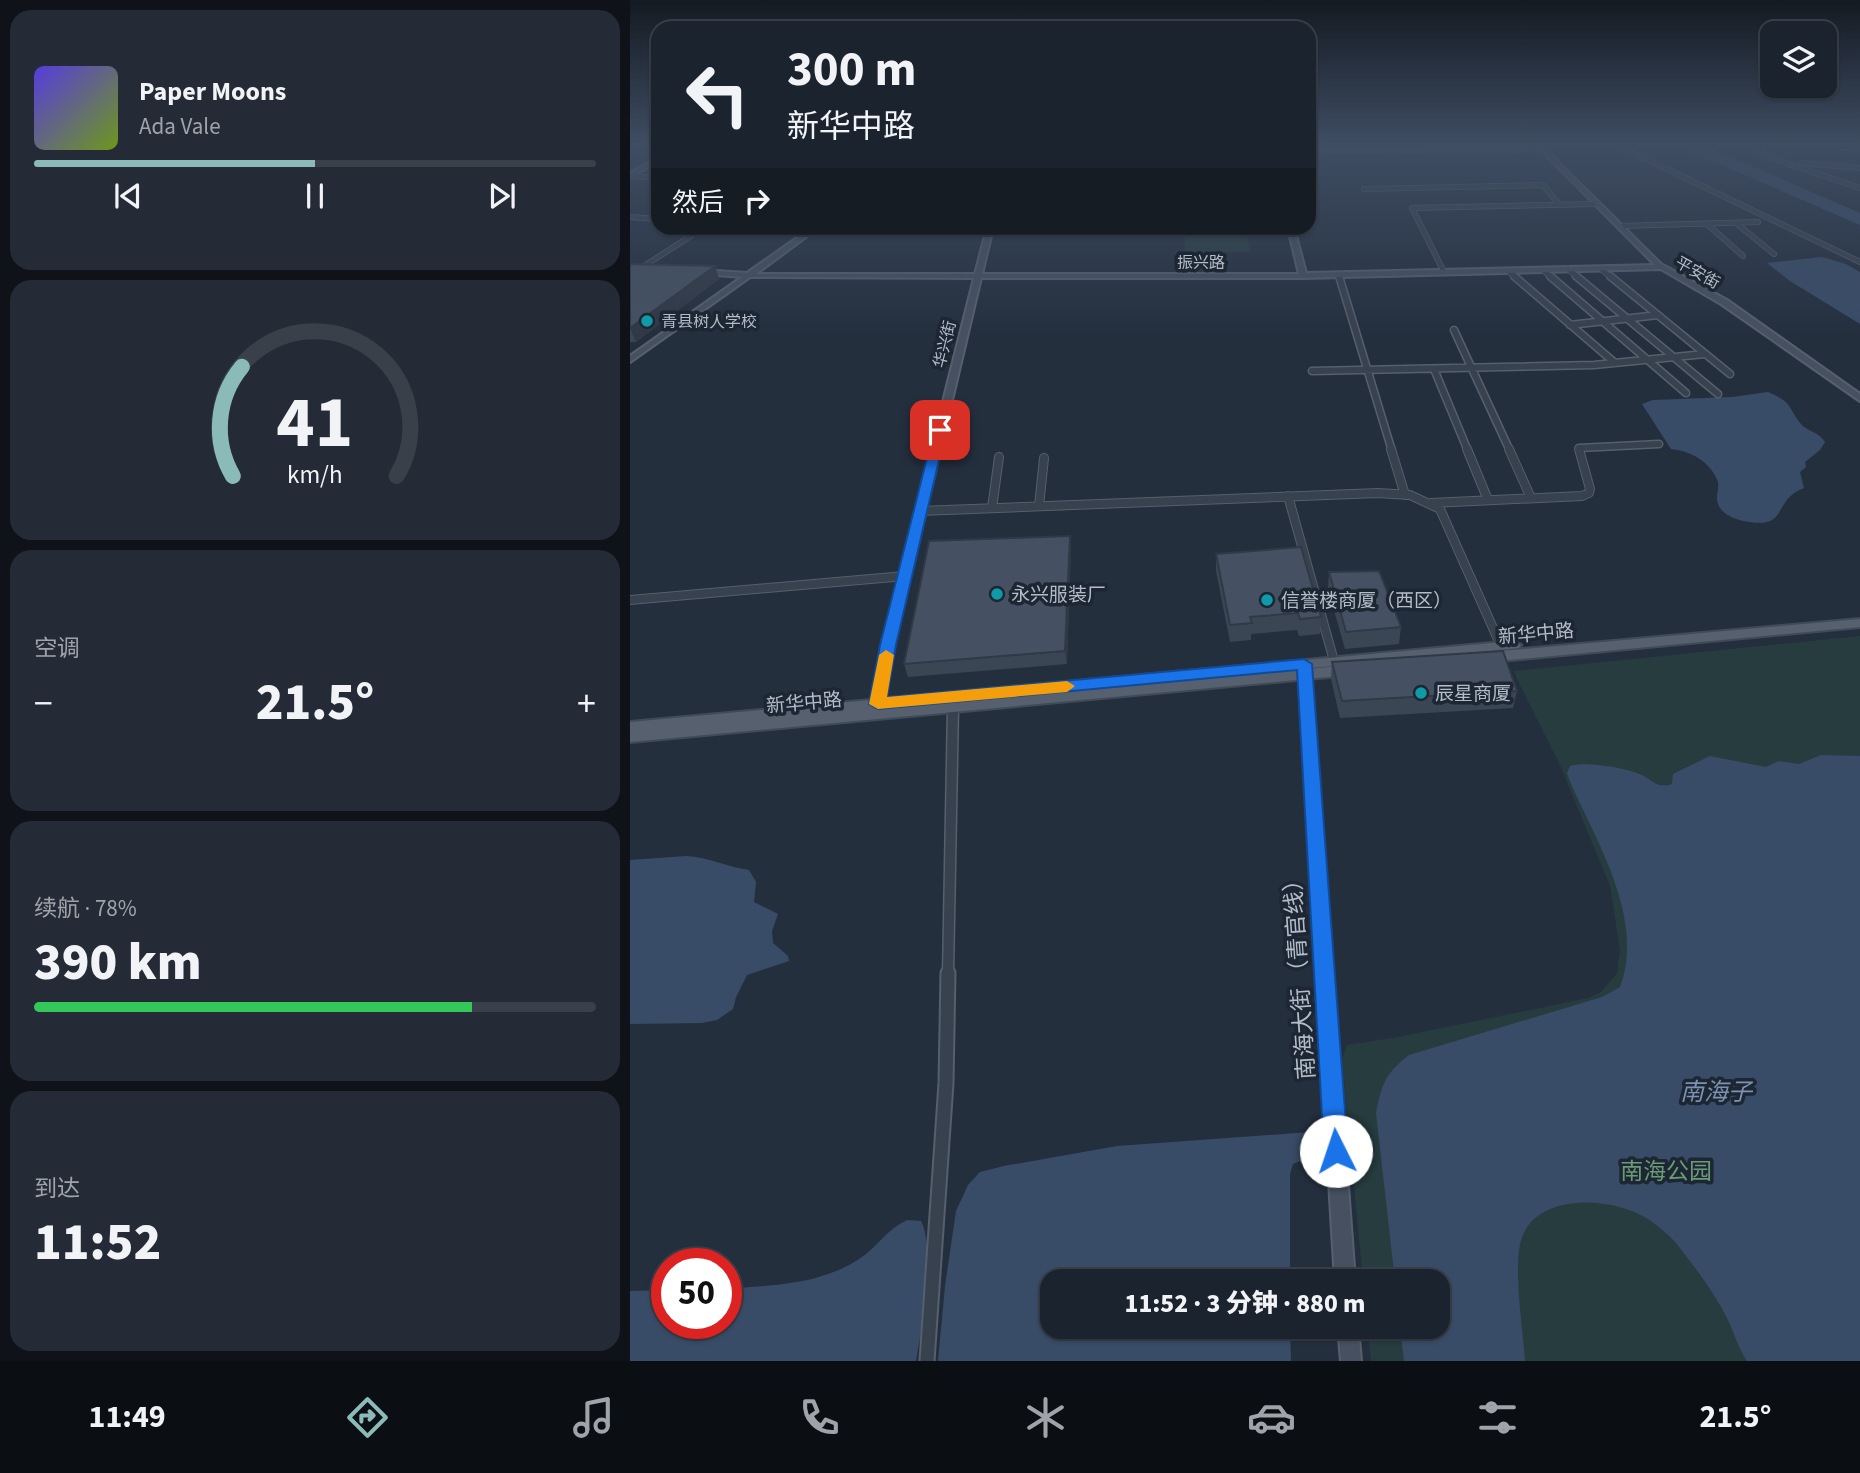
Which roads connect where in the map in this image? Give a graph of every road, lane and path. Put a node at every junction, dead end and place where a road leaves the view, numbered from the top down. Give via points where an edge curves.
1 (1436, 208) edge
2 (1601, 208) edge
3 (1747, 208) edge
4 (630, 218) edge
5 (651, 219) edge
6 (1758, 222) dead end
7 (1736, 223) junction
8 (1707, 224) junction
9 (1620, 226) junction
10 (692, 235) edge
11 (797, 235) edge
12 (804, 235) edge
13 (988, 235) edge
14 (1293, 235) edge
15 (1774, 254) dead end
16 (1743, 256) dead end
17 (1860, 262) edge
18 (1661, 267) junction
19 (1601, 268) junction
20 (1569, 269) junction
21 (1543, 270) junction
22 (1508, 271) junction
23 (632, 272) edge
24 (1444, 272) junction
25 (649, 273) edge
26 (697, 274) edge
27 (744, 275) junction
28 (978, 275) junction
29 (1339, 275) junction
30 (1303, 276) junction
31 (1658, 315) junction
32 (1628, 318) junction
33 (1602, 321) junction
34 (1570, 325) junction
35 (1454, 330) dead end
36 (630, 352) edge
37 (1705, 354) junction
38 (1674, 357) junction
39 (630, 360) edge
40 (1647, 360) junction
41 (1615, 363) junction
42 (1470, 368) junction
43 (1434, 369) junction
44 (1366, 370) junction
45 (1312, 371) dead end
46 (1730, 374) dead end
47 (1686, 393) dead end
48 (1718, 394) dead end
49 (1860, 398) edge
50 (1659, 444) dead end
51 (999, 457) dead end
52 (1044, 457) dead end
53 (1405, 495) junction
54 (1288, 496) junction
55 (1531, 498) junction
56 (1488, 500) junction
57 (1431, 503) junction
58 (1039, 506) junction
59 (992, 508) junction
60 (920, 511) junction
61 (905, 576) junction
62 (630, 600) edge
63 (1860, 614) edge
64 (1860, 623) edge
65 (1501, 646) junction
66 (1334, 661) junction
67 (1304, 669) junction
68 (953, 707) junction
69 (877, 709) junction
70 (630, 727) edge
71 (630, 737) edge
72 (1344, 1269) edge
73 (1349, 1339) edge
74 (927, 1361) edge
75 (1351, 1361) edge

1 - 24 street via 1412,208
2 - 9 street, 平安街
3 - 17 street
4 - 5 street
6 - 7 street
7 - 8 street
7 - 15 street
8 - 9 street
8 - 16 street
9 - 18 street, 平安街
10 - 23 street
11 - 27 street
12 - 27 street
13 - 28 street, 华兴街
14 - 30 street
18 - 19 street, 振兴路
18 - 49 street, 平安街 via 1724,302
19 - 20 street, 振兴路
19 - 31 street
20 - 21 street, 振兴路
20 - 32 street
21 - 22 street, 振兴路
21 - 33 street
22 - 24 street, 振兴路
22 - 34 street
23 - 25 street
24 - 29 street, 振兴路
26 - 27 street, 振兴路
27 - 28 street, 振兴路
27 - 36 street
27 - 39 street
28 - 30 street, 振兴路
28 - 60 street, 华兴街
29 - 30 street, 振兴路
29 - 44 street
31 - 32 street
31 - 37 street
32 - 33 street
32 - 38 street
33 - 34 street
33 - 40 street
34 - 41 street
35 - 42 street
37 - 38 street
37 - 46 street
38 - 40 street
38 - 48 street
40 - 41 street
40 - 47 street
41 - 42 street
42 - 43 street
42 - 55 street
43 - 44 street
43 - 56 street
44 - 45 street
44 - 53 street
50 - 55 street via 1578,448 1589,494
51 - 59 street
52 - 58 street
53 - 54 street
53 - 57 street
54 - 58 street
54 - 66 street
55 - 56 street
56 - 57 street
57 - 65 street via 1440,509
58 - 59 street
59 - 60 street
60 - 61 street, 华兴街
61 - 62 street
61 - 69 street, 华兴街
63 - 65 main road, 新华中路
64 - 67 main road, 新华中路
65 - 66 main road, 新华中路
66 - 67 main road, 新华中路
67 - 68 main road, 新华中路
67 - 69 main road, 新华中路
67 - 72 street, 南海大街 （青官线）
68 - 69 main road, 新华中路
68 - 74 street via 946,1083
69 - 70 main road, 新华中路
69 - 71 main road, 新华中路
73 - 75 street

